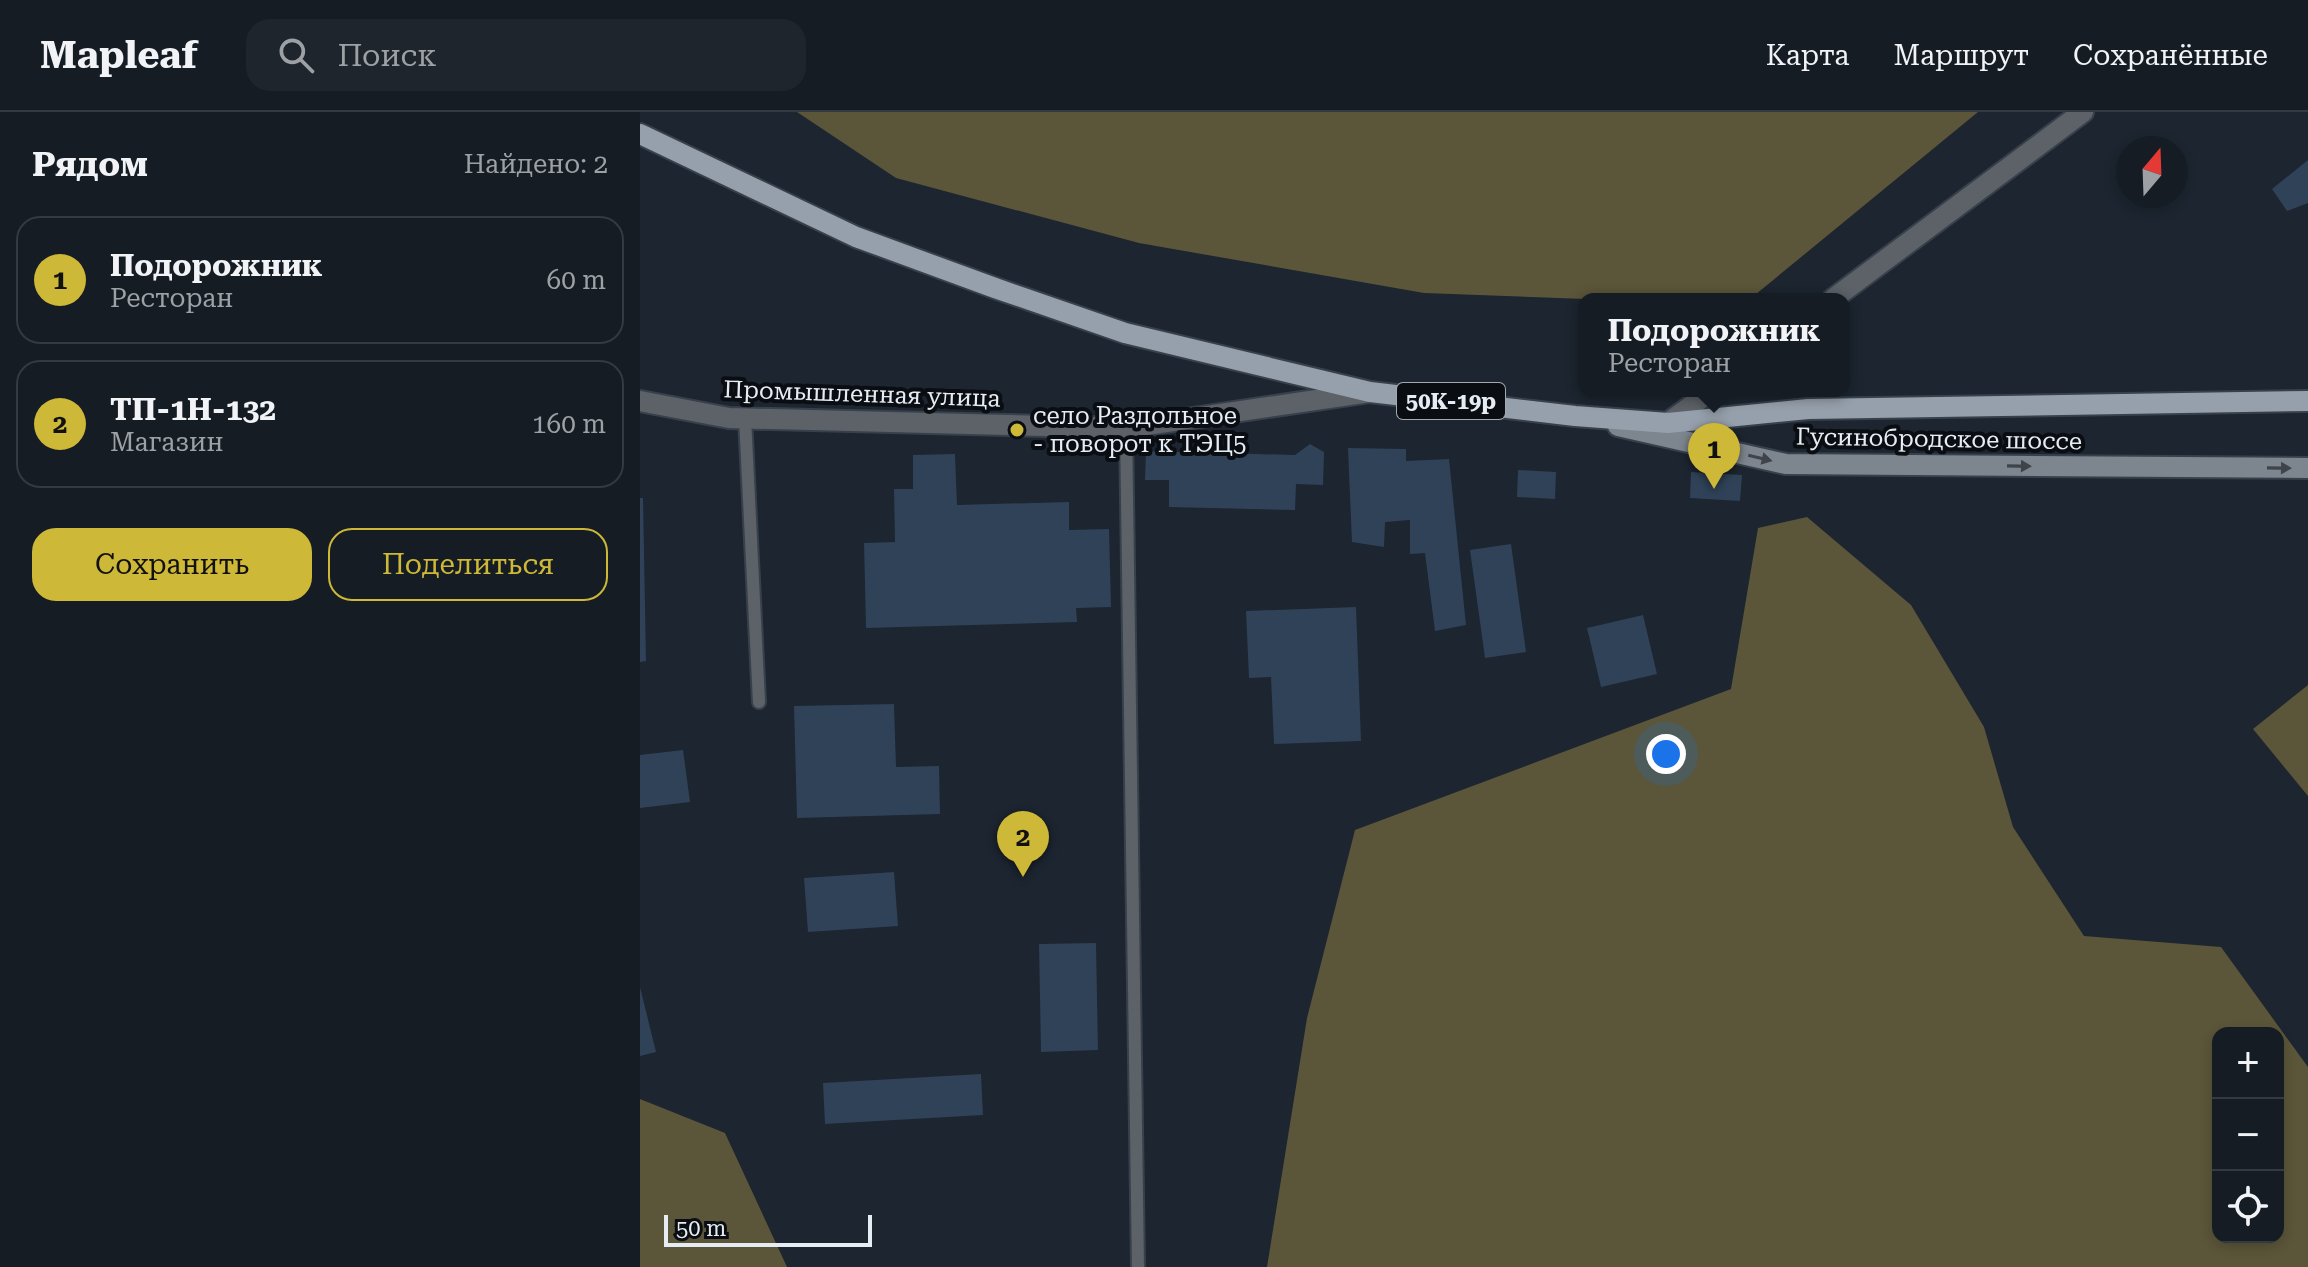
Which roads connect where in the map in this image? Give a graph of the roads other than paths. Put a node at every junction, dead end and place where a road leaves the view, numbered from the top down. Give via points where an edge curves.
1 (2083, 112) edge
2 (640, 134) edge
3 (1841, 293) edge
4 (1370, 392) junction
5 (1703, 397) edge
6 (640, 401) edge
7 (2308, 401) edge
8 (1575, 416) junction
9 (745, 418) junction
10 (1668, 423) junction
11 (1126, 428) junction
12 (2308, 468) edge
13 (759, 702) dead end
14 (1138, 1267) edge

1 - 3 street
2 - 4 main road, 50К-19р via 856,237 995,288 1125,333
4 - 8 main road, 50К-19р
4 - 11 street, Промышленная улица
5 - 10 street
6 - 9 street, Промышленная улица
7 - 10 main road, 50К-19р via 1808,409
8 - 10 main road, 50К-19р
8 -> 12 main road, Гусинобродское шоссе / 50К-19р via 1786,464
9 - 11 street, Промышленная улица
9 - 13 lane
11 - 14 lane

